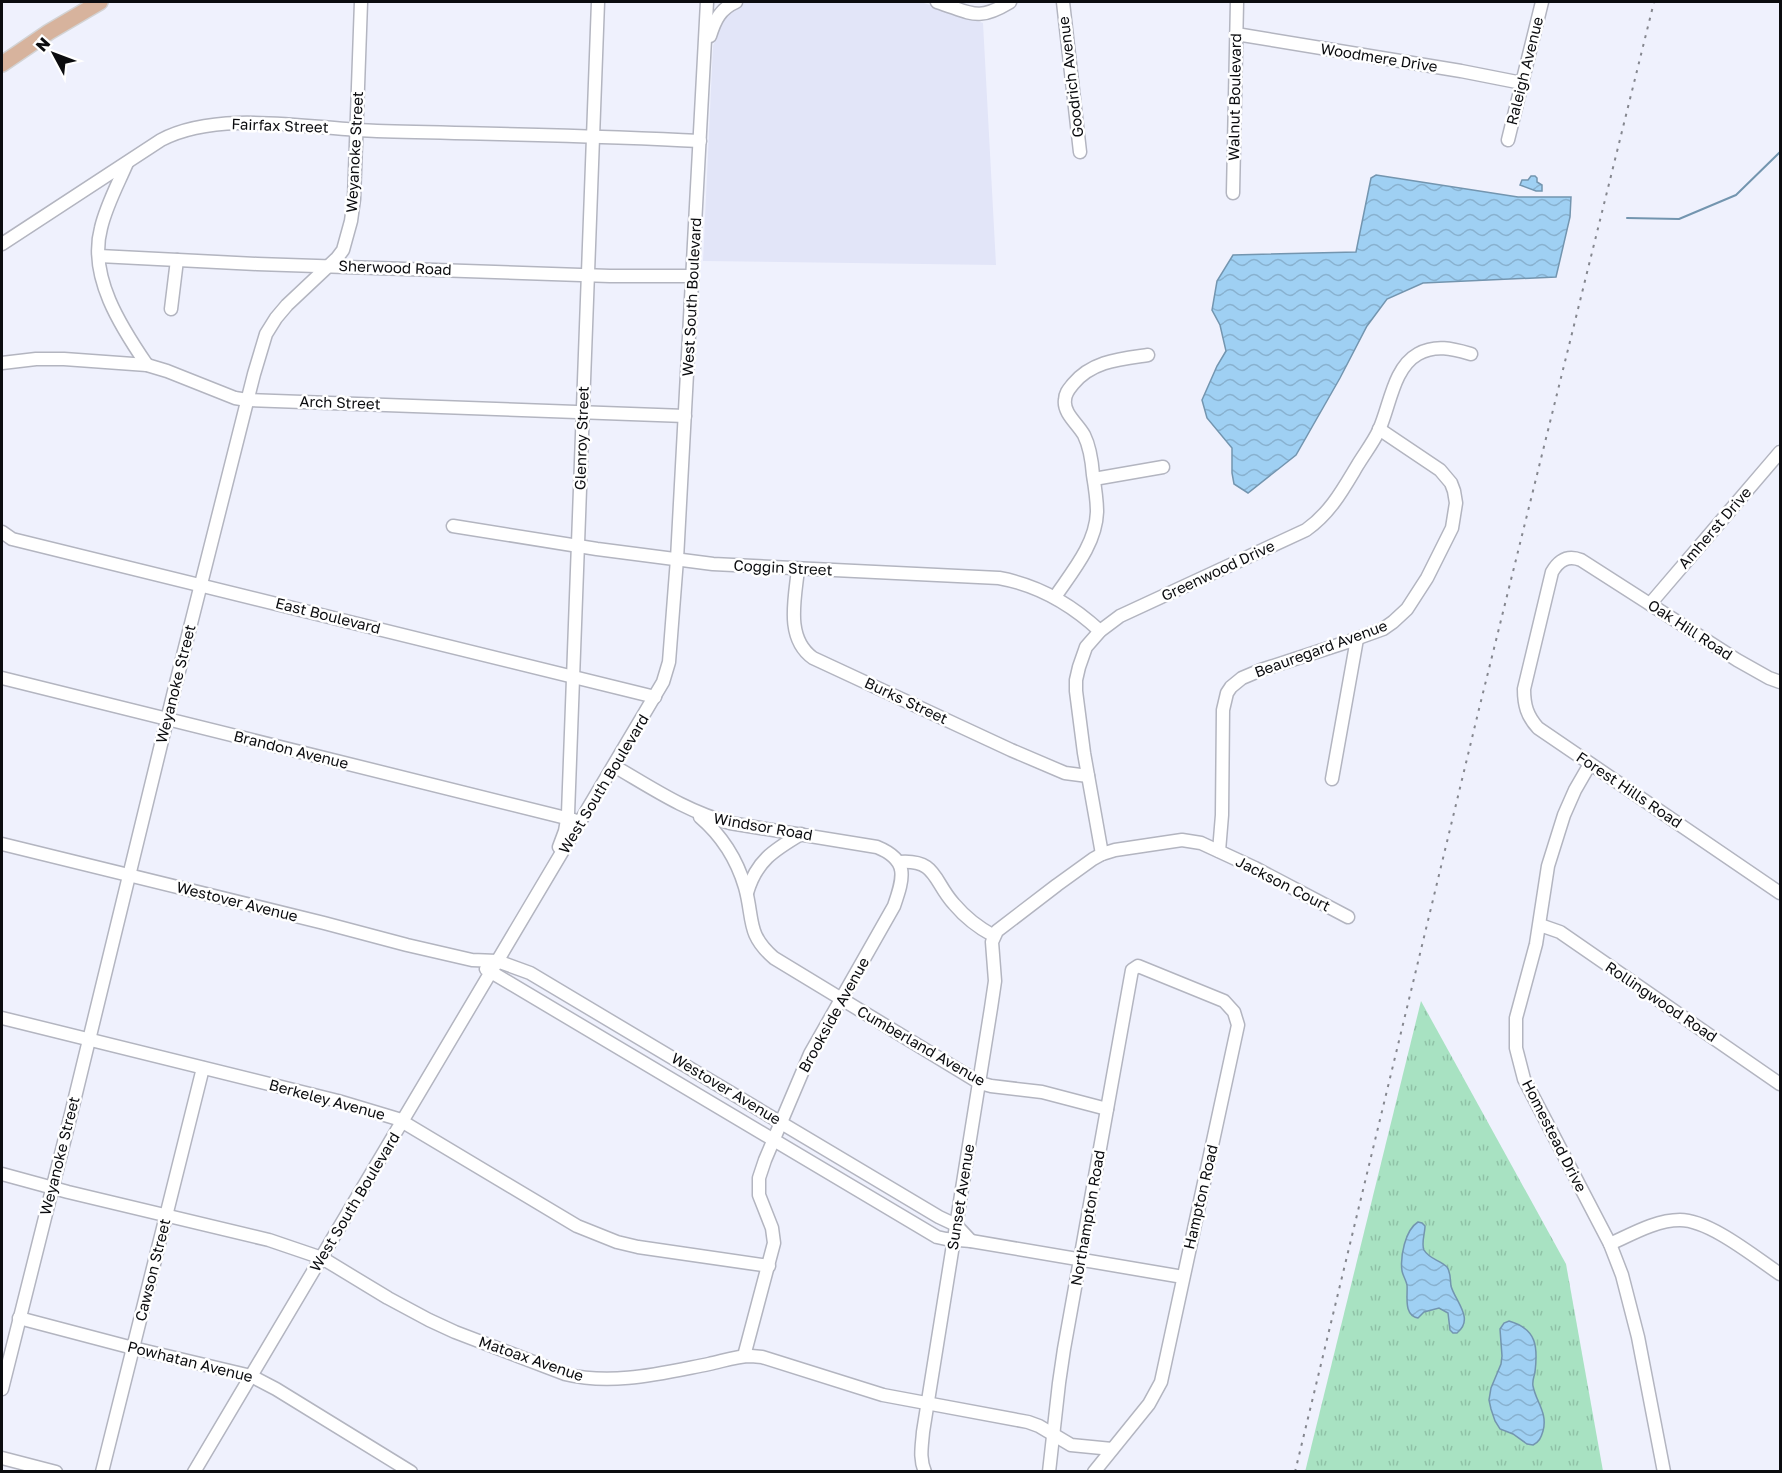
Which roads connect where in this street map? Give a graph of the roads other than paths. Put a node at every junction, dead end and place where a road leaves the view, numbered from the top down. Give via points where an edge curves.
1 (100, 2) edge
2 (361, 2) edge
3 (598, 2) edge
4 (707, 2) edge
5 (736, 2) edge
6 (937, 2) edge
7 (1010, 2) edge
8 (1063, 2) edge
9 (1237, 2) edge
10 (1542, 2) edge
11 (1236, 34) junction
12 (705, 48) junction
13 (2, 64) edge
14 (1522, 83) junction
15 (357, 129) junction
16 (593, 136) junction
17 (1508, 140) dead end
18 (700, 141) junction
19 (1080, 152) dead end
20 (127, 162) junction
21 (1233, 194) dead end
22 (2, 244) edge
23 (99, 256) junction
24 (177, 260) junction
25 (328, 266) junction
26 (588, 275) junction
27 (692, 276) junction
28 (171, 309) dead end
29 (1471, 354) dead end
30 (1148, 355) dead end
31 (2, 363) edge
32 (147, 365) junction
33 (247, 400) junction
34 (583, 412) junction
35 (685, 416) junction
36 (1379, 429) junction
37 (1780, 452) edge
38 (1163, 467) dead end
39 (1094, 479) junction
40 (453, 526) dead end
41 (2, 532) edge
42 (578, 545) junction
43 (677, 559) junction
44 (798, 569) junction
45 (201, 585) junction
46 (1055, 597) junction
47 (1650, 604) junction
48 (1100, 631) junction
49 (1357, 639) junction
50 (1531, 660) joint
51 (2, 678) edge
52 (574, 678) junction
53 (1780, 682) edge
54 (655, 697) junction
55 (167, 720) junction
56 (1590, 764) junction
57 (614, 766) junction
58 (1088, 776) junction
59 (1332, 779) dead end
60 (695, 812) junction
61 (568, 818) junction
62 (581, 822) junction
63 (801, 834) junction
64 (2, 844) edge
65 (1219, 852) junction
66 (1102, 854) junction
67 (898, 862) junction
68 (550, 873) junction
69 (129, 876) junction
70 (1780, 893) edge
71 (747, 894) junction
72 (1348, 917) dead end
73 (1540, 925) junction
74 (994, 936) junction
75 (494, 967) junction
76 (1135, 967) joint
77 (842, 999) junction
78 (2, 1018) edge
79 (88, 1040) junction
80 (689, 1067) junction
81 (204, 1068) junction
82 (678, 1083) junction
83 (980, 1083) junction
84 (1780, 1084) edge
85 (1107, 1109) junction
86 (403, 1122) junction
87 (781, 1122) junction
88 (773, 1141) junction
89 (2, 1174) edge
90 (867, 1174) junction
91 (52, 1187) junction
92 (857, 1190) junction
93 (166, 1216) junction
94 (956, 1225) junction
95 (953, 1240) junction
96 (971, 1241) junction
97 (1610, 1244) junction
98 (322, 1258) junction
99 (1081, 1260) junction
100 (769, 1266) junction
101 (1780, 1274) edge
102 (1183, 1277) junction
103 (19, 1318) junction
104 (133, 1348) junction
105 (744, 1356) junction
106 (251, 1376) junction
107 (2, 1389) edge
108 (928, 1404) junction
109 (1054, 1436) junction
110 (1112, 1449) junction
111 (2, 1458) edge
112 (56, 1472) edge
113 (102, 1472) edge
114 (194, 1472) edge
115 (411, 1472) edge
116 (925, 1472) edge
117 (1050, 1472) edge
118 (1094, 1472) edge
119 (1664, 1472) edge

1 - 13 main road
2 - 15 street, Weyanoke Street
3 - 16 street, Glenroy Street
4 - 12 street, West South Boulevard
5 - 12 street via 719,15
6 - 7 street via 977,14 995,11
8 - 19 street, Goodrich Avenue
9 - 11 street, Walnut Boulevard
10 - 14 street, Raleigh Avenue
11 - 14 street, Woodmere Drive
11 - 21 street, Walnut Boulevard
12 - 18 street, West South Boulevard
14 - 17 street, Raleigh Avenue
15 - 16 street, Fairfax Street
15 - 20 street, Fairfax Street via 252,123 199,126 168,135
15 - 25 street, Weyanoke Street via 351,221 343,250
16 - 18 street, Fairfax Street
16 - 26 street, Glenroy Street
18 - 27 street, West South Boulevard
20 - 22 street, Fairfax Street
20 - 23 street via 102,224
23 - 24 street, Sherwood Road
23 - 32 street via 110,301
24 - 25 street, Sherwood Road
24 - 28 street
25 - 26 street, Sherwood Road
25 - 33 street, Weyanoke Street via 286,305 266,334
26 - 27 street, Sherwood Road
26 - 34 street, Glenroy Street
27 - 35 street, West South Boulevard
29 - 36 street, Greenwood Drive via 1437,347 1410,359 1398,374
30 - 39 street via 1109,361 1085,372 1068,389 1065,408 1088,443
31 - 32 street, Arch Street via 64,359
32 - 33 street, Arch Street
33 - 34 street, Arch Street
33 - 45 street, Weyanoke Street
34 - 35 street, Arch Street
34 - 42 street, Glenroy Street
35 - 43 street, West South Boulevard
36 - 48 street, Greenwood Drive via 1334,505 1318,522 1120,616
36 - 49 street, Beauregard Avenue via 1445,475 1454,491 1455,518 1443,548 1407,609 1383,629
37 - 47 street, Amherst Drive
38 - 39 street
39 - 46 street via 1097,512 1093,532 1082,557
40 - 42 street, Coggin Street
41 - 45 street, East Boulevard via 12,539
42 - 43 street, Coggin Street
42 - 52 street, Glenroy Street
43 - 44 street, Coggin Street
43 - 54 street, West South Boulevard via 669,662
44 - 46 street, Coggin Street via 999,578
44 - 58 street, Burks Street via 795,631 798,641 813,658 1011,750 1065,773
45 - 52 street, East Boulevard
45 - 55 street, Weyanoke Street
46 - 48 street, Coggin Street
47 - 50 street, Oak Hill Road via 1575,558 1563,560 1552,572
47 - 53 street, Oak Hill Road via 1737,660
48 - 58 street, Greenwood Drive via 1086,647 1076,680
49 - 59 street
49 - 65 street, Beauregard Avenue via 1261,670 1238,681 1227,693 1223,710
50 - 56 street, Forest Hills Road via 1524,689 1529,716 1538,728
51 - 55 street, Brandon Avenue
52 - 54 street, East Boulevard
52 - 61 street, Glenroy Street
54 - 57 street, West South Boulevard
55 - 61 street, Brandon Avenue
55 - 69 street, Weyanoke Street
56 - 70 street, Forest Hills Road
56 - 73 street, Homestead Drive via 1575,790 1555,842
57 - 60 street, Windsor Road
57 - 62 street, West South Boulevard
58 - 66 street, Greenwood Drive
60 - 63 street, Windsor Road via 730,824
60 - 71 street, Cumberland Avenue via 727,847
61 - 62 street, Brandon Avenue
61 - 68 street, Glenroy Street
62 - 68 street, West South Boulevard
63 - 67 street, Windsor Road via 877,847 888,851
63 - 71 street via 763,861
64 - 69 street, Westover Avenue
65 - 66 street via 1201,843 1182,840
65 - 72 street, Jackson Court
66 - 74 street
67 - 74 street via 920,862 931,871 953,904
67 - 77 street, Brookside Avenue via 901,872 894,906
68 - 75 street, West South Boulevard
69 - 75 street, Westover Avenue
69 - 79 street, Weyanoke Street
71 - 77 street, Cumberland Avenue via 756,940 764,950
73 - 84 street, Rollingwood Road via 1560,932
73 - 97 street, Homestead Drive via 1516,1018 1515,1048 1524,1079
74 - 83 street, Sunset Avenue via 995,981
75 - 80 street, Westover Avenue via 530,973 548,982
75 - 82 street, Westover Avenue via 521,988
75 - 86 street, West South Boulevard
76 - 85 street, Northampton Road
76 - 102 street, Hampton Road via 1224,1001 1238,1024
77 - 83 street, Cumberland Avenue
77 - 87 street, Brookside Avenue via 810,1054
78 - 79 street, Berkeley Avenue
79 - 81 street, Berkeley Avenue
79 - 91 street, Weyanoke Street
80 - 82 street
80 - 87 street, Westover Avenue
81 - 86 street, Berkeley Avenue via 338,1101
81 - 93 street, Cawson Street
82 - 88 street, Westover Avenue
83 - 85 street, Cumberland Avenue via 1042,1092
83 - 94 street, Sunset Avenue
85 - 99 street, Northampton Road
86 - 98 street, West South Boulevard
86 - 100 street, Berkeley Avenue via 577,1226 617,1242
87 - 88 street, Brookside Avenue
87 - 90 street, Westover Avenue
88 - 92 street, Westover Avenue
88 - 100 street, Brookside Avenue via 758,1187 774,1243
89 - 91 street, Matoax Avenue
90 - 92 street
90 - 94 street, Westover Avenue
91 - 93 street, Matoax Avenue
91 - 103 street, Weyanoke Street
92 - 95 street, Westover Avenue via 937,1237
93 - 98 street, Matoax Avenue via 269,1240
93 - 104 street, Cawson Street
94 - 95 street, Sunset Avenue
94 - 96 street, Westover Avenue
95 - 96 street, Westover Avenue
95 - 108 street, Sunset Avenue
96 - 99 street, Westover Avenue
97 - 101 street via 1653,1225 1687,1221 1710,1228
97 - 119 street, Homestead Drive via 1638,1337
98 - 105 street, Matoax Avenue via 455,1332 581,1378 637,1377
98 - 106 street, West South Boulevard
99 - 102 street, Westover Avenue
99 - 109 street, Northampton Road via 1059,1383
100 - 105 street, Brookside Avenue
102 - 110 street, Hampton Road via 1161,1382 1149,1404
103 - 104 street, Powhatan Avenue
103 - 107 street, Weyanoke Street
104 - 106 street, Powhatan Avenue
104 - 113 street, Cawson Street
105 - 108 street, Matoax Avenue via 762,1357 875,1393
106 - 114 street, West South Boulevard
106 - 115 street, Powhatan Avenue
108 - 109 street, Matoax Avenue via 1028,1422
108 - 116 street, Sunset Avenue via 921,1454
109 - 110 street, Matoax Avenue via 1071,1445
109 - 117 street, Northampton Road
110 - 118 street, Hampton Road
111 - 112 street

